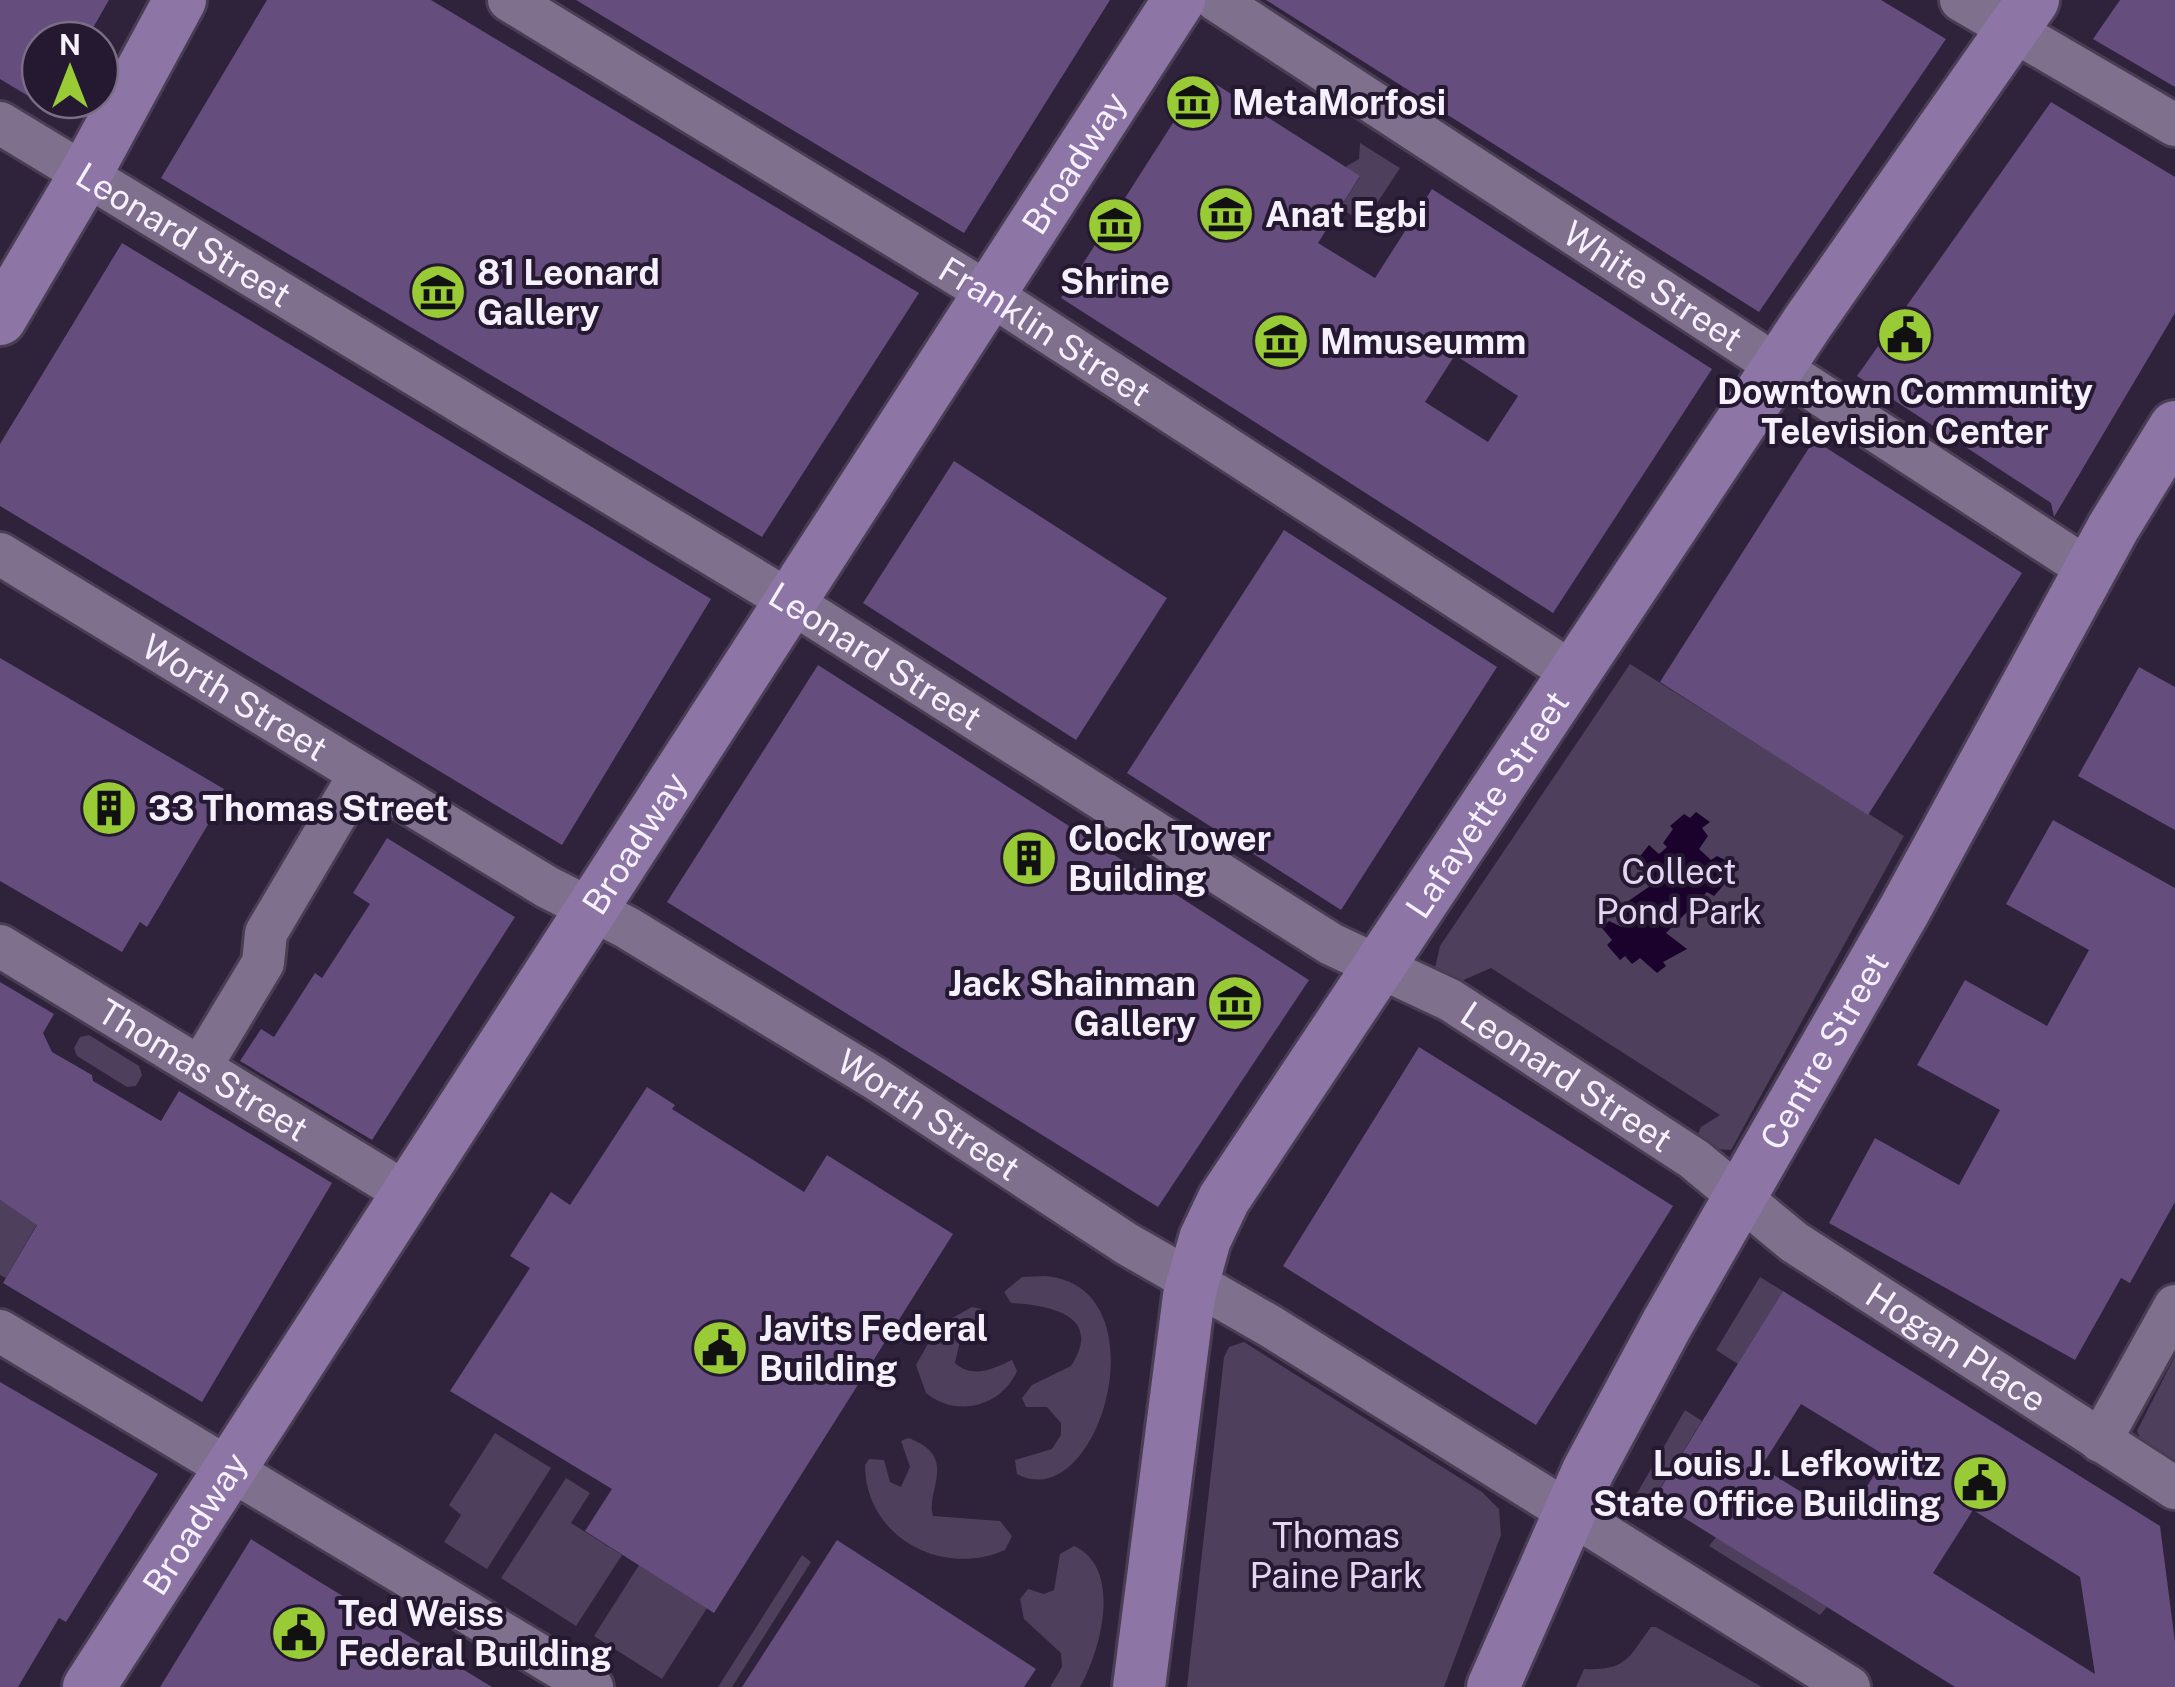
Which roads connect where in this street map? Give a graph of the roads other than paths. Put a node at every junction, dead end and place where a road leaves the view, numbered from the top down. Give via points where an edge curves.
1 (509, 0) edge
2 (1179, 0) edge
3 (1216, 0) edge
4 (1961, 0) edge
5 (182, 10) edge
6 (2022, 15) edge
7 (0, 123) edge
8 (2175, 125) edge
9 (86, 175) junction
10 (991, 295) junction
11 (0, 319) edge
12 (1779, 364) junction
13 (2175, 426) edge
14 (0, 554) edge
15 (2090, 571) junction
16 (792, 602) junction
17 (1573, 673) junction
18 (360, 774) junction
19 (590, 909) junction
20 (0, 946) edge
21 (1377, 966) junction
22 (201, 1066) junction
23 (406, 1193) junction
24 (1741, 1198) junction
25 (1192, 1282) junction
26 (2175, 1306) edge
27 (0, 1331) edge
28 (2100, 1440) junction
29 (228, 1471) junction
30 (2175, 1488) edge
31 (1568, 1514) junction
32 (89, 1687) edge
33 (592, 1687) edge
34 (1138, 1687) edge
35 (1494, 1687) edge
36 (1849, 1687) edge

1 - 10 street, Franklin Street
2 - 10 main road, Broadway
3 - 12 street, White Street
4 - 6 street
5 - 9 main road
6 - 8 street
6 - 12 main road, Lafayette Street
7 - 9 street, Leonard Street
9 - 11 main road
9 - 16 street, Leonard Street
10 - 16 main road, Broadway
10 - 17 street, Franklin Street
12 - 15 street, White Street
12 - 17 main road, Lafayette Street
13 - 15 main road, Centre Street
14 - 18 street, Worth Street
15 - 24 main road, Centre Street
16 - 19 main road, Broadway
16 - 21 street, Leonard Street via 1331,944
17 - 21 main road, Lafayette Street
18 - 19 street, Worth Street
18 - 22 street via 266,932 263,963
19 - 23 main road, Broadway
19 - 25 street, Worth Street via 876,1079
20 - 22 street, Thomas Street
21 - 24 street, Leonard Street via 1466,1010 1694,1159
21 - 25 main road, Lafayette Street via 1232,1185
22 - 23 street, Thomas Street
23 - 29 main road, Broadway
24 - 28 street, Hogan Place via 1794,1242
24 - 31 main road, Centre Street
25 - 31 street, Worth Street
25 - 34 main road, Lafayette Street
26 - 28 street
27 - 29 street
28 - 30 street, Hogan Place
29 - 32 main road, Broadway
29 - 33 street
31 - 35 main road, Centre Street
31 - 36 street, Worth Street

